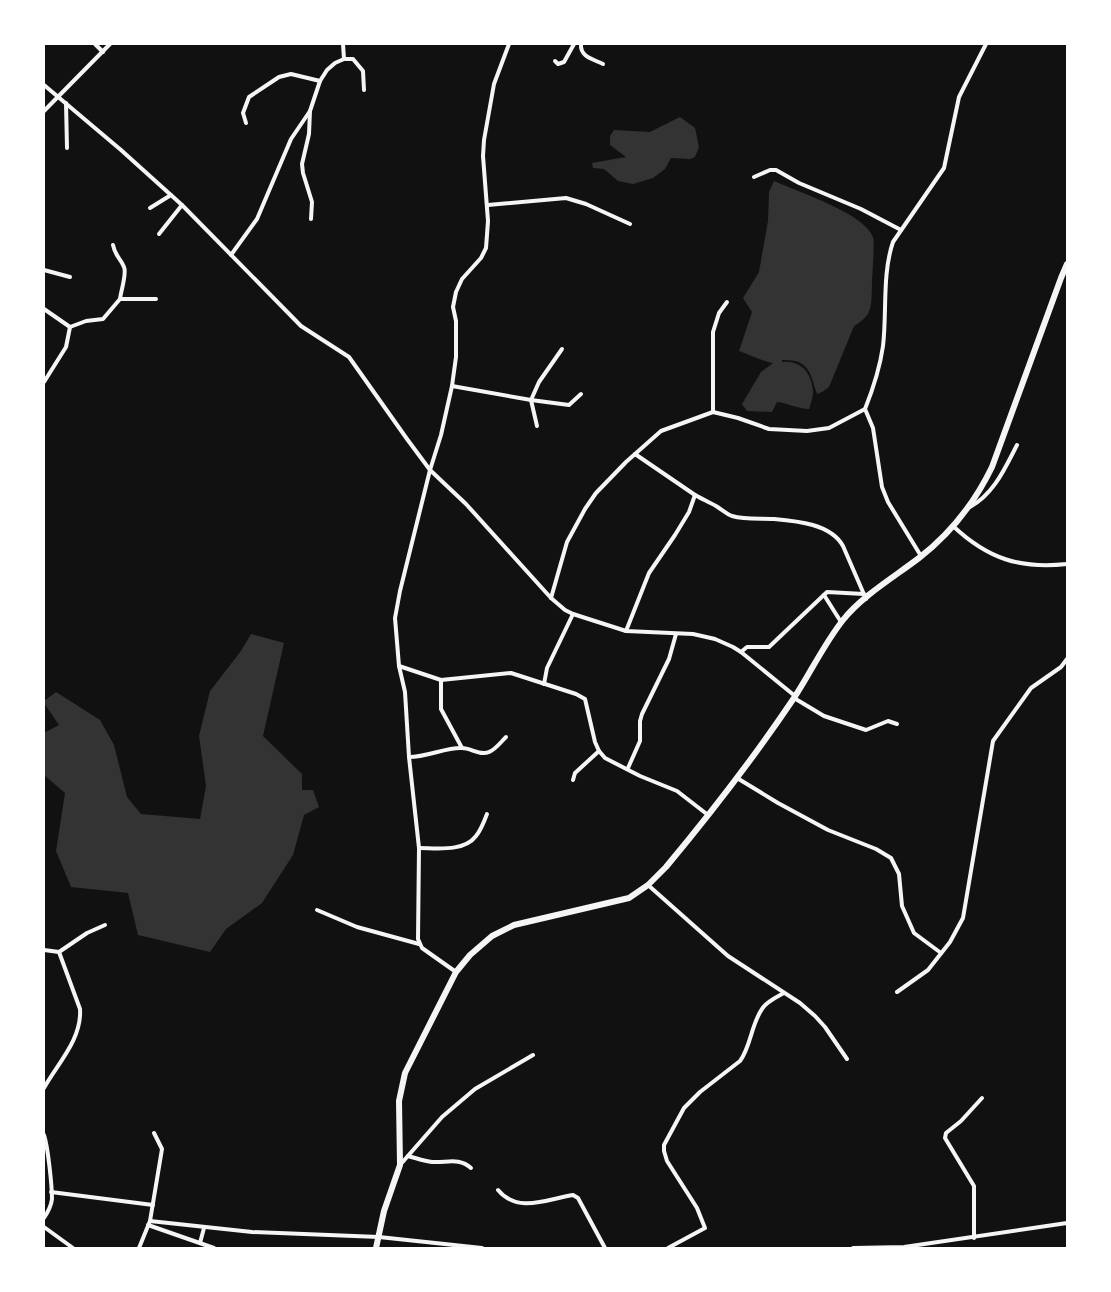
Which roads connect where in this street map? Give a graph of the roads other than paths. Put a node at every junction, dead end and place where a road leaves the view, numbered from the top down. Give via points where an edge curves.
1 (95, 44) edge
2 (110, 44) edge
3 (343, 44) edge
4 (509, 44) edge
5 (574, 44) edge
6 (580, 44) edge
7 (986, 44) edge
8 (103, 52) junction
9 (344, 59) junction
10 (555, 61) dead end
11 (603, 64) dead end
12 (320, 81) junction
13 (44, 84) edge
14 (364, 90) dead end
15 (58, 97) junction
16 (66, 103) junction
17 (44, 111) edge
18 (310, 111) junction
19 (246, 123) dead end
20 (67, 148) dead end
21 (754, 177) dead end
22 (171, 196) junction
23 (182, 206) junction
24 (488, 206) junction
25 (150, 208) dead end
26 (311, 219) dead end
27 (630, 224) dead end
28 (901, 230) junction
29 (159, 234) dead end
30 (112, 245) dead end
31 (231, 255) junction
32 (1067, 264) edge
33 (44, 270) edge
34 (70, 277) dead end
35 (120, 299) junction
36 (156, 299) dead end
37 (726, 302) dead end
38 (44, 308) edge
39 (70, 327) junction
40 (562, 349) dead end
41 (44, 382) edge
42 (452, 386) junction
43 (581, 394) dead end
44 (531, 400) junction
45 (865, 409) junction
46 (713, 412) junction
47 (536, 426) dead end
48 (1018, 445) dead end
49 (635, 454) junction
50 (430, 470) junction
51 (695, 495) junction
52 (969, 507) junction
53 (952, 525) junction
54 (921, 556) junction
55 (1067, 564) edge
56 (824, 595) junction
57 (865, 596) junction
58 (551, 598) junction
59 (573, 614) junction
60 (841, 622) junction
61 (626, 631) junction
62 (676, 634) junction
63 (741, 652) junction
64 (1067, 659) edge
65 (400, 666) junction
66 (441, 680) junction
67 (544, 684) junction
68 (795, 697) junction
69 (897, 724) dead end
70 (506, 737) dead end
71 (462, 748) junction
72 (599, 751) junction
73 (409, 757) junction
74 (628, 768) junction
75 (736, 778) junction
76 (573, 780) dead end
77 (487, 814) dead end
78 (708, 815) junction
79 (419, 848) junction
80 (648, 885) junction
81 (317, 910) dead end
82 (105, 925) dead end
83 (420, 944) junction
84 (44, 950) edge
85 (59, 952) junction
86 (941, 953) junction
87 (456, 972) junction
88 (897, 992) dead end
89 (784, 993) junction
90 (533, 1055) dead end
91 (847, 1059) dead end
92 (44, 1088) edge
93 (982, 1098) dead end
94 (154, 1133) dead end
95 (44, 1135) edge
96 (408, 1156) junction
97 (400, 1165) junction
98 (471, 1168) dead end
99 (498, 1190) dead end
100 (51, 1192) junction
101 (152, 1205) junction
102 (44, 1218) edge
103 (149, 1223) junction
104 (1067, 1223) edge
105 (44, 1227) edge
106 (204, 1228) junction
107 (379, 1237) junction
108 (974, 1238) junction
109 (200, 1243) junction
110 (73, 1248) edge
111 (139, 1248) edge
112 (214, 1248) edge
113 (376, 1248) edge
114 (482, 1248) edge
115 (605, 1248) edge
116 (668, 1248) edge
117 (853, 1248) edge

1 - 8 street
2 - 8 street
3 - 9 street
4 - 24 street via 494,84 486,125 483,156
5 - 10 street via 564,62 558,64
6 - 11 street via 584,55
7 - 28 street via 959,97 944,168
8 - 15 street
9 - 12 street via 331,67
9 - 14 street via 353,59 363,71
12 - 18 street
12 - 19 street via 291,74 279,77 249,97 243,113
13 - 15 street
15 - 16 street
15 - 17 street
16 - 20 street
16 - 22 street
18 - 26 street via 302,164 312,202
18 - 31 street via 291,138 257,220
21 - 28 street via 776,170
22 - 23 street
22 - 25 street
23 - 29 street
23 - 31 street
24 - 27 street via 566,198
24 - 42 street via 486,248 456,292 456,357
28 - 45 street via 890,250 883,347
30 - 35 street via 125,269
31 - 50 street via 302,326 349,357
32 - 52 main road via 992,467
33 - 34 street
35 - 36 street
35 - 39 street via 103,319
37 - 46 street via 713,332
38 - 39 street
39 - 41 street via 66,347
40 - 44 street via 539,382
42 - 44 street
42 - 50 street via 442,435
43 - 44 street via 570,405
44 - 47 street
45 - 46 street via 829,428 807,431 777,431
45 - 54 street via 873,428 882,487
46 - 49 street via 662,431
48 - 52 street via 991,490 982,501
49 - 51 street
49 - 58 street via 585,509 567,542
50 - 58 street via 466,504
50 - 65 street via 395,618
51 - 57 street via 732,516 774,519 821,527 833,533 843,546
51 - 61 street via 689,512 650,573
52 - 53 main road
53 - 54 main road
53 - 55 street via 976,546 1003,558 1042,566
54 - 57 main road
56 - 57 street via 827,592
56 - 60 street
56 - 63 street via 769,647 746,647
57 - 60 main road
58 - 59 street
59 - 61 street
59 - 67 street via 547,668
60 - 68 main road
61 - 62 street
62 - 63 street via 715,639
62 - 74 street via 669,658 642,714 640,740
63 - 68 street
64 - 86 street via 1031,688 993,741 963,918
65 - 66 street
65 - 73 street
66 - 67 street via 511,673
66 - 71 street via 440,709
67 - 72 street via 585,699
68 - 69 street via 824,716 866,730 888,721
68 - 75 main road
70 - 71 street via 491,752 483,754
71 - 73 street
72 - 74 street via 605,758
72 - 76 street via 575,773
73 - 79 street
74 - 78 street via 677,791
75 - 78 main road
75 - 86 street via 828,830 891,858 899,874 902,906 914,933
77 - 79 street via 475,837 466,845
78 - 80 main road
79 - 83 street
80 - 87 main road via 629,898 514,925 492,936
80 - 89 street via 728,956
81 - 83 street via 357,927
82 - 85 street
83 - 87 street
84 - 85 street
85 - 92 street via 81,1018 72,1045
86 - 88 street via 928,970
87 - 97 main road via 405,1073 399,1101
89 - 91 street via 815,1016
89 - 116 street via 762,1008 740,1061 684,1108 667,1139 664,1151 667,1161 697,1208 705,1228
90 - 96 street via 475,1089 442,1117
93 - 108 street via 946,1133 945,1138 974,1186
94 - 101 street via 162,1149
95 - 100 street
96 - 97 street
96 - 98 street via 434,1162 460,1161
97 - 107 main road
99 - 115 street via 514,1202 543,1203 573,1195 578,1198
100 - 101 street
100 - 102 street via 50,1209
101 - 103 street
103 - 106 street
103 - 109 street
103 - 111 street
104 - 108 street
105 - 110 street
106 - 107 street
106 - 109 street
107 - 113 main road
107 - 114 street
108 - 117 street via 904,1247
109 - 112 street

